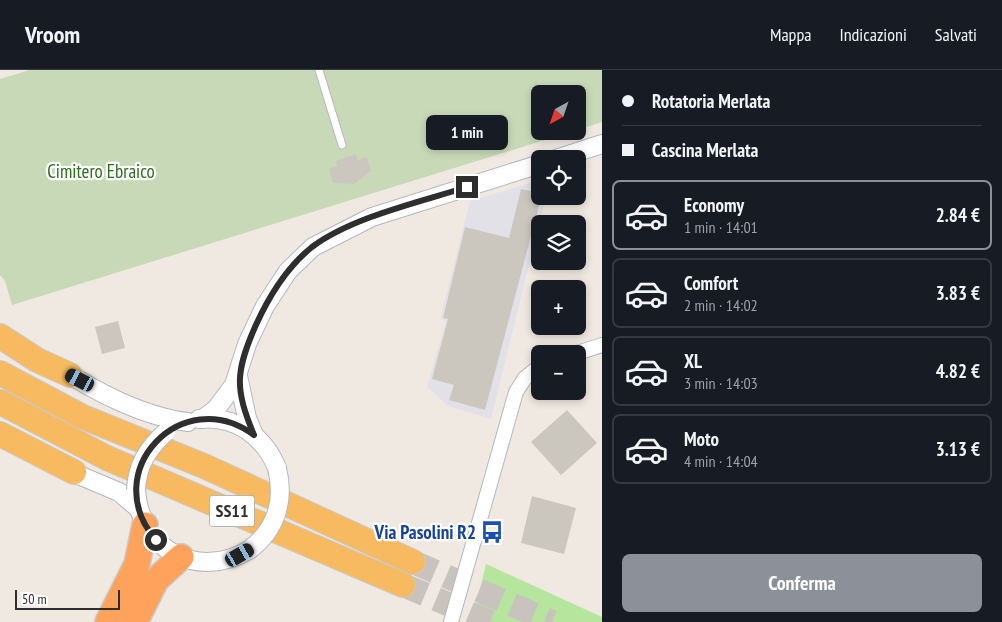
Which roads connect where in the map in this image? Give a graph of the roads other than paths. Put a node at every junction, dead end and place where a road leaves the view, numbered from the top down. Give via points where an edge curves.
1 (319, 70) edge
2 (602, 144) edge
3 (342, 145) dead end
4 (584, 150) edge
5 (531, 167) edge
6 (0, 326) edge
7 (0, 336) edge
8 (602, 345) edge
9 (586, 350) edge
10 (0, 358) edge
11 (0, 373) edge
12 (531, 373) edge
13 (70, 375) junction
14 (238, 376) junction
15 (0, 402) edge
16 (0, 413) edge
17 (195, 420) junction
18 (0, 434) edge
19 (254, 435) junction
20 (0, 443) edge
21 (107, 458) junction
22 (204, 466) junction
23 (74, 472) junction
24 (142, 517) junction
25 (181, 557) junction
26 (413, 562) tunnel mouth
27 (403, 585) tunnel mouth
28 (108, 622) edge
29 (135, 622) edge
30 (452, 622) edge

1 - 3 lane
2 - 4 street
5 - 14 street via 372,217 313,247 288,271 265,306 247,344
6 - 13 street
7 - 13 highway via 37,360
8 - 9 street
10 - 22 highway via 36,381
11 - 22 highway, SS11 via 83,417
12 - 30 street via 516,392
13 - 17 street via 140,410 166,419
14 - 17 street via 223,401
14 - 19 street
15 - 21 highway, SS11
16 - 21 highway
17 - 19 street via 230,422
17 - 24 street, bridge via 166,432 144,457 136,490
18 - 23 highway
19 - 25 street, bridge via 268,450 277,468 280,491 277,513 267,532 249,550 232,559 214,562
20 - 23 street
21 - 27 highway, SS11
22 - 26 highway, SS11
23 - 24 street via 119,492
24 - 25 street via 156,540
24 - 28 highway via 137,564
25 - 29 highway via 156,580

